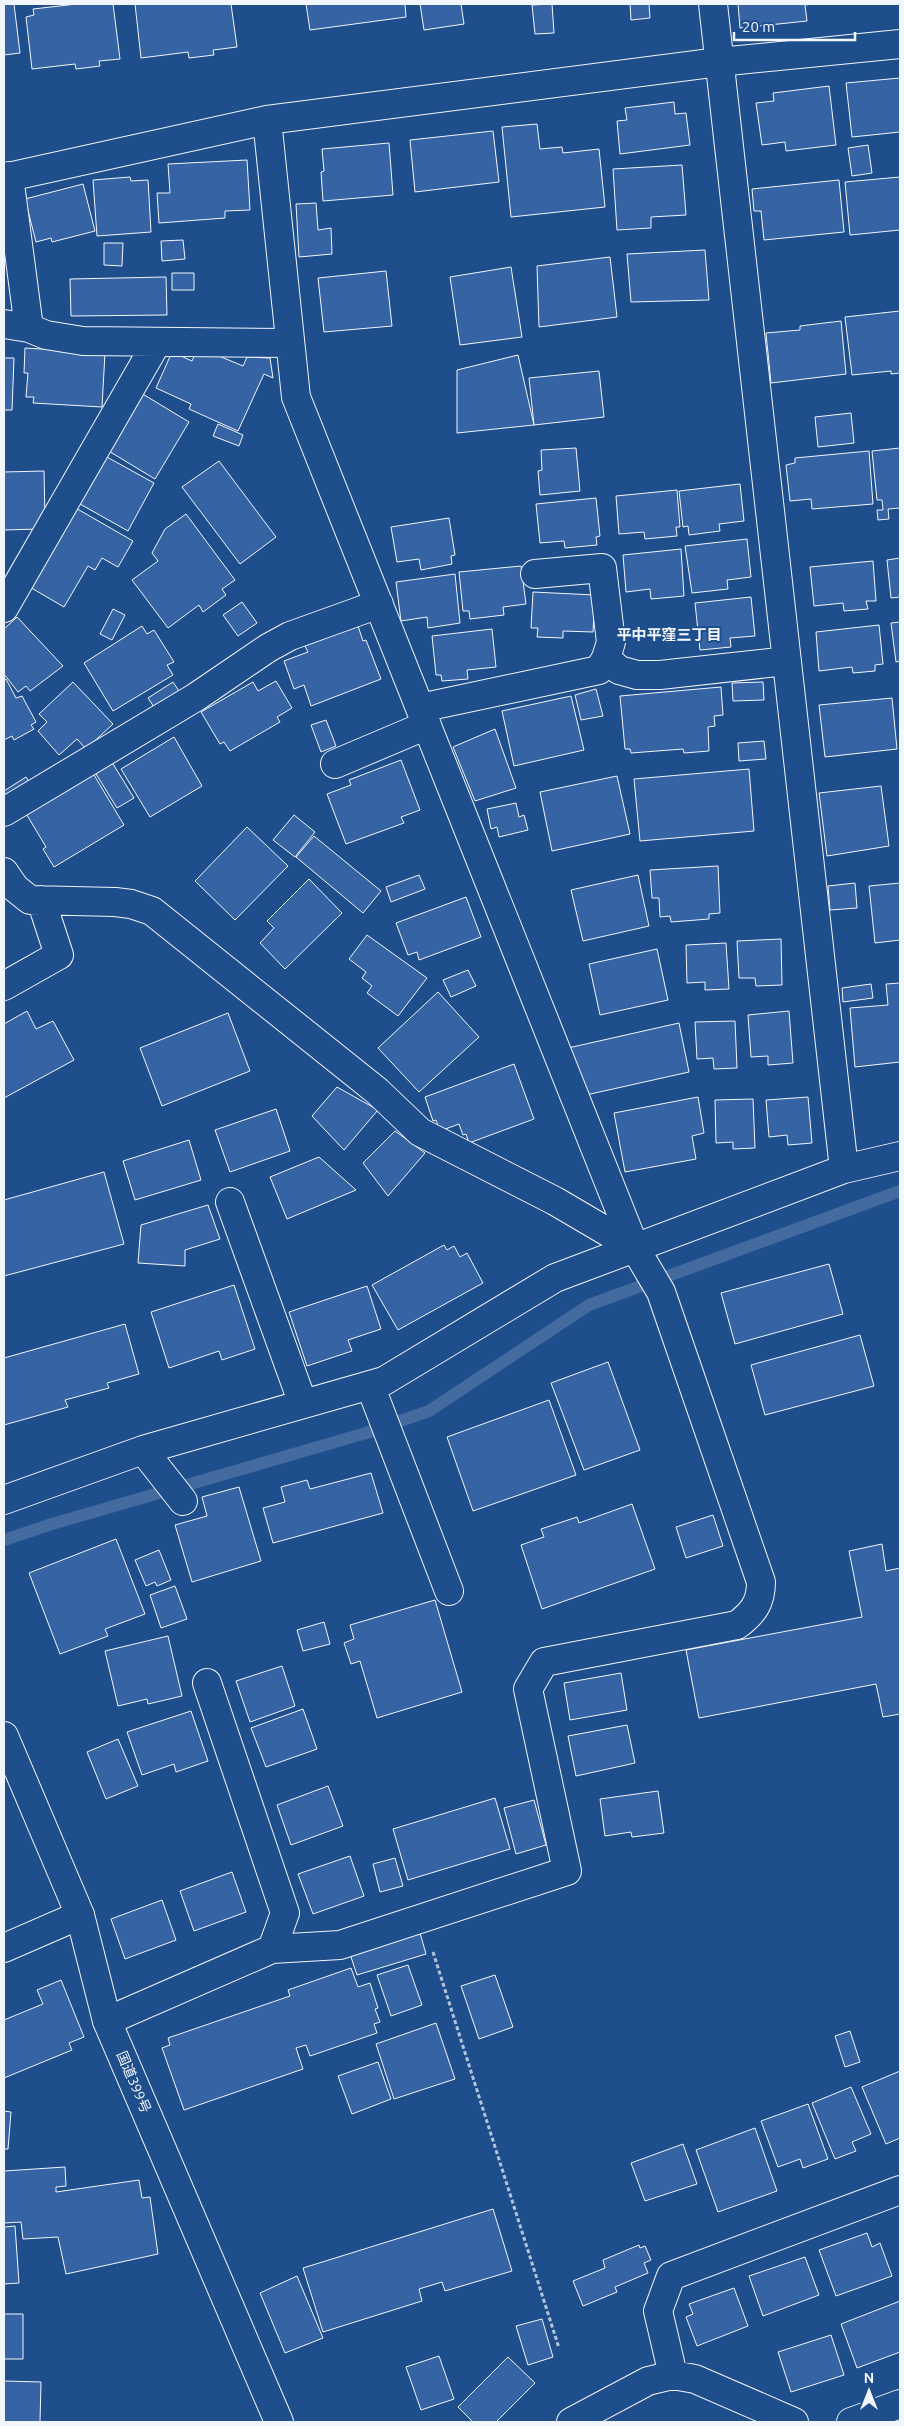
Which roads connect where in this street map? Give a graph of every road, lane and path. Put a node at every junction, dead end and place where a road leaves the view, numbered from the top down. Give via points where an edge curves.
1 (713, 4) edge
2 (900, 44) edge
3 (719, 62) junction
4 (267, 120) junction
5 (6, 177) edge
6 (16, 326) edge
7 (157, 342) junction
8 (290, 343) junction
9 (535, 574) dead end
10 (379, 604) junction
11 (4, 608) edge
12 (606, 658) junction
13 (787, 661) junction
14 (423, 716) junction
15 (334, 764) dead end
16 (4, 812) edge
17 (4, 872) edge
18 (41, 900) junction
19 (4, 986) edge
20 (900, 1156) edge
21 (844, 1169) junction
22 (230, 1202) dead end
23 (635, 1248) junction
24 (370, 1385) junction
25 (303, 1404) junction
26 (143, 1450) junction
27 (4, 1500) edge
28 (184, 1501) dead end
29 (450, 1591) dead end
30 (207, 1683) dead end
31 (4, 1736) edge
32 (80, 1915) junction
33 (422, 1918) junction
34 (4, 1948) edge
35 (272, 1949) junction
36 (107, 2021) junction
37 (900, 2190) edge
38 (560, 2348) dead end
39 (673, 2375) junction
40 (900, 2404) edge
41 (279, 2422) edge
42 (571, 2422) edge
43 (794, 2422) edge
44 (851, 2422) edge

1 - 3 main road
2 - 3 main road
3 - 4 main road
3 - 13 main road
4 - 5 main road
4 - 8 main road
5 - 6 main road
6 - 7 main road via 83,341
7 - 8 main road
7 - 11 main road
8 - 10 main road via 296,396
9 - 12 main road via 602,568 611,642
10 - 14 main road
10 - 16 main road via 290,636 196,697
12 - 13 main road via 619,670 637,675
12 - 14 main road via 599,670
13 - 21 main road
14 - 15 main road
14 - 23 main road
17 - 18 main road via 15,888 30,900
18 - 19 main road via 59,955
18 - 23 main road via 115,902 152,911 377,1091 420,1132 555,1201
20 - 21 main road
21 - 23 main road
22 - 25 main road
23 - 24 main road via 555,1278 384,1381
23 - 33 main road via 661,1292 761,1582 758,1604 738,1625 544,1662 528,1689 567,1871
24 - 25 main road
24 - 29 main road
25 - 26 main road
26 - 27 main road
26 - 28 main road
30 - 35 main road via 285,1913
31 - 32 main road, 国道399号
32 - 34 main road
32 - 36 main road, 国道399号
33 - 35 main road via 340,1944
33 - 38 path
35 - 36 main road
36 - 41 main road, 国道399号
37 - 39 main road via 671,2276 658,2311
39 - 42 main road via 648,2382
39 - 43 main road via 695,2380
40 - 44 main road

